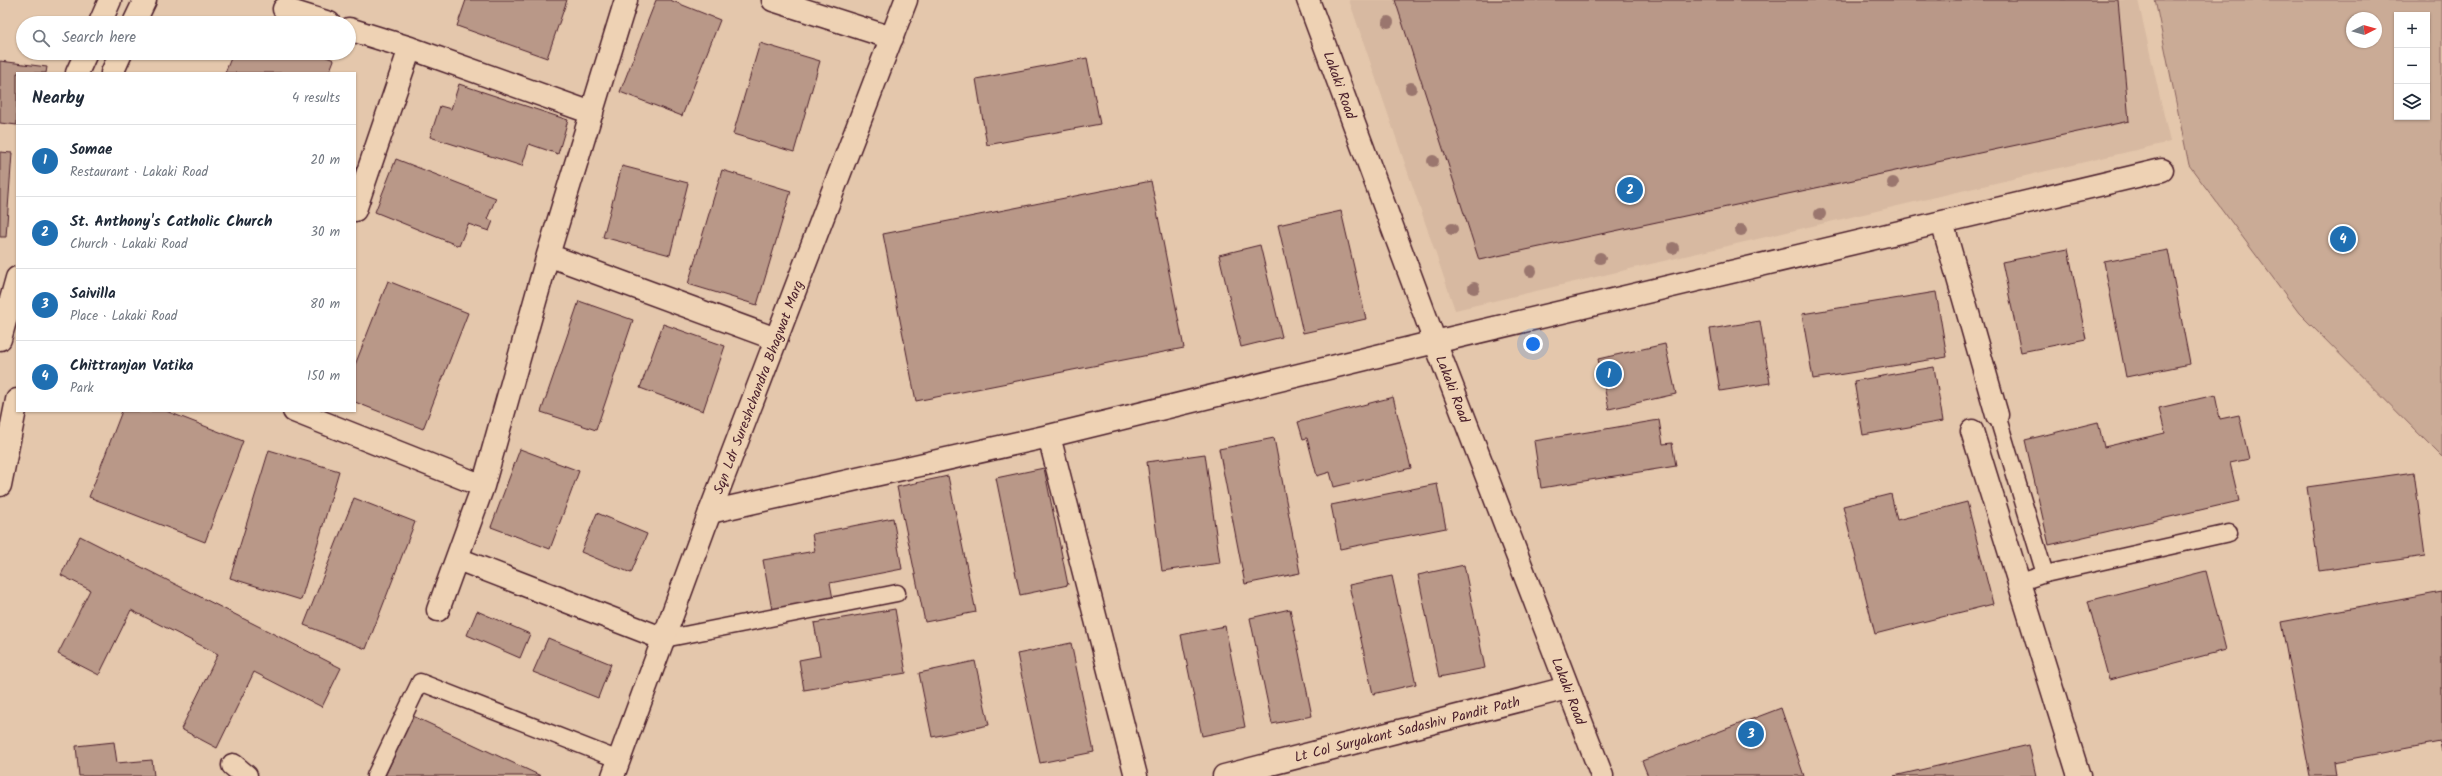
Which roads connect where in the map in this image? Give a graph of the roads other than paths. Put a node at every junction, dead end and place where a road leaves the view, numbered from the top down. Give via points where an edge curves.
1 (110, 0) edge
2 (145, 0) edge
3 (626, 0) edge
4 (773, 0) edge
5 (906, 0) edge
6 (1308, 0) edge
7 (284, 9) dead end
8 (103, 16) edge
9 (137, 16) edge
10 (306, 16) edge
11 (356, 31) edge
12 (892, 38) junction
13 (410, 48) junction
14 (83, 60) edge
15 (118, 60) edge
16 (77, 72) edge
17 (112, 72) edge
18 (592, 113) junction
19 (2162, 170) dead end
20 (356, 207) edge
21 (1942, 222) junction
22 (548, 255) junction
23 (16, 282) edge
24 (0, 339) edge
25 (776, 339) junction
26 (1435, 342) junction
27 (16, 405) edge
28 (297, 412) edge
29 (1997, 415) joint
30 (1972, 431) dead end
31 (1049, 436) junction
32 (0, 485) edge
33 (483, 486) junction
34 (710, 512) junction
35 (2229, 533) dead end
36 (458, 559) junction
37 (2045, 574) junction
38 (2018, 583) junction
39 (896, 593) dead end
40 (438, 610) dead end
41 (664, 638) junction
42 (1567, 688) junction
43 (616, 768) edge
44 (375, 776) edge
45 (1136, 776) edge
46 (1224, 776) edge
47 (1602, 776) edge
48 (2079, 776) edge

1 - 8 street
2 - 9 street
3 - 18 street
4 - 12 street
5 - 12 street, Sqn Ldr Sureshchandra Bhagwat Marg
6 - 26 street, Lakaki Road
7 - 10 street
11 - 13 street
12 - 25 street, Sqn Ldr Sureshchandra Bhagwat Marg
13 - 18 street
13 - 20 street
14 - 16 street
15 - 17 street
18 - 22 street
19 - 21 street
21 - 26 street
21 - 29 street
22 - 25 street
22 - 33 street
23 - 24 street
25 - 34 street, Sqn Ldr Sureshchandra Bhagwat Marg
26 - 31 street
26 - 42 street, Lakaki Road
27 - 32 street
28 - 33 street
29 - 37 lane
30 - 38 street
31 - 34 street
31 - 45 street
33 - 36 street
34 - 41 street, Sqn Ldr Sureshchandra Bhagwat Marg
35 - 37 lane
36 - 40 street
36 - 41 street
37 - 38 lane
38 - 48 street
39 - 41 lane
41 - 43 street, Sqn Ldr Sureshchandra Bhagwat Marg
42 - 46 street, Lt Col Suryakant Sadashiv Pandit Path
42 - 47 street, Lakaki Road
43 - 44 lane via 420,682

